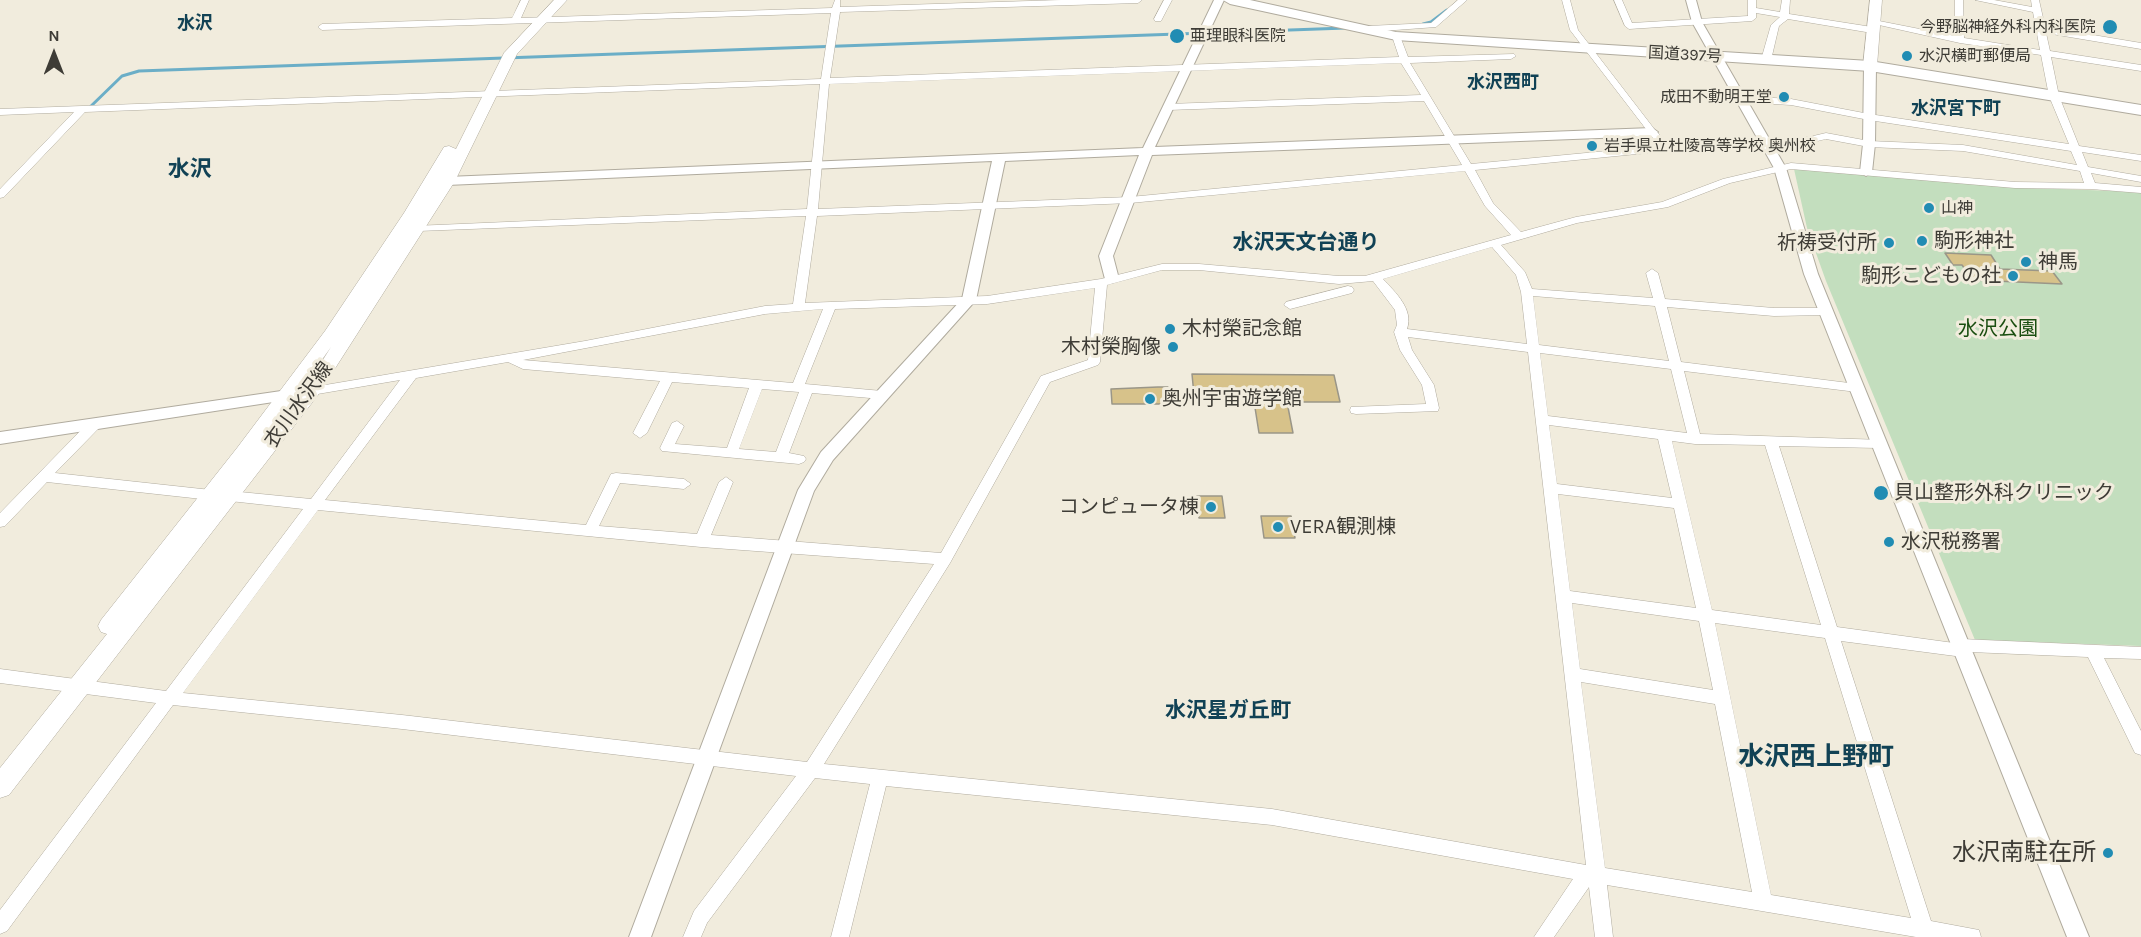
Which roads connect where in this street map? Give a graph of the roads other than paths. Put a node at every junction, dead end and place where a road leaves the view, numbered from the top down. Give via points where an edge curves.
1 (525, 0) edge
2 (550, 0) edge
3 (561, 0) edge
4 (1138, 0) edge
5 (1168, 0) edge
6 (1219, 0) edge
7 (1230, 0) edge
8 (1463, 0) edge
9 (1566, 0) edge
10 (1618, 0) edge
11 (1691, 0) edge
12 (1752, 0) edge
13 (1786, 0) edge
14 (1876, 0) edge
15 (1959, 0) edge
16 (1979, 0) edge
17 (1080, 1) edge
18 (975, 3) edge
19 (836, 5) edge
20 (2036, 5) edge
21 (1752, 10) junction
22 (1784, 15) junction
23 (1158, 19) dead end
24 (528, 20) junction
25 (1697, 22) junction
26 (1873, 26) junction
27 (322, 27) dead end
28 (2040, 29) junction
29 (1368, 30) junction
30 (1396, 36) junction
31 (1960, 40) junction
32 (2141, 46) edge
33 (1589, 50) junction
34 (2046, 53) junction
35 (1511, 56) dead end
36 (1718, 57) junction
37 (1404, 60) junction
38 (1766, 60) junction
39 (1870, 66) junction
40 (1187, 68) junction
41 (2141, 68) edge
42 (825, 81) junction
43 (485, 94) junction
44 (2054, 96) junction
45 (1428, 98) junction
46 (1740, 99) junction
47 (1168, 108) junction
48 (82, 109) junction
49 (2141, 110) edge
50 (0, 112) edge
51 (1869, 117) junction
52 (1652, 132) junction
53 (1452, 138) junction
54 (1765, 141) junction
55 (1869, 144) junction
56 (1667, 148) junction
57 (2075, 148) junction
58 (1147, 152) junction
59 (2141, 158) edge
60 (999, 159) junction
61 (818, 165) junction
62 (1468, 167) junction
63 (1780, 168) junction
64 (2084, 169) junction
65 (1866, 172) junction
66 (2141, 179) edge
67 (447, 182) junction
68 (2091, 186) junction
69 (2141, 190) edge
70 (0, 195) edge
71 (1130, 200) junction
72 (991, 204) junction
73 (813, 213) junction
74 (418, 228) junction
75 (1518, 235) junction
76 (1494, 243) junction
77 (1652, 273) dead end
78 (1376, 278) junction
79 (1106, 281) junction
80 (1348, 290) dead end
81 (1527, 292) junction
82 (969, 300) junction
83 (1659, 302) junction
84 (831, 304) junction
85 (1290, 305) dead end
86 (800, 306) junction
87 (1826, 311) junction
88 (1400, 332) junction
89 (1532, 347) junction
90 (511, 358) junction
91 (1676, 366) junction
92 (411, 375) junction
93 (667, 379) junction
94 (757, 385) junction
95 (802, 388) junction
96 (1857, 388) junction
97 (312, 392) junction
98 (288, 395) junction
99 (882, 395) junction
100 (1356, 410) dead end
101 (1543, 420) junction
102 (93, 425) junction
103 (677, 426) dead end
104 (640, 433) dead end
105 (1664, 435) junction
106 (0, 438) edge
107 (1695, 439) junction
108 (1771, 442) junction
109 (1879, 443) junction
110 (731, 454) junction
111 (780, 458) junction
112 (799, 459) dead end
113 (44, 477) junction
114 (726, 482) dead end
115 (684, 484) dead end
116 (1551, 488) junction
117 (211, 495) junction
118 (230, 496) junction
119 (1680, 504) junction
120 (312, 505) junction
121 (0, 522) edge
122 (590, 531) junction
123 (701, 541) junction
124 (785, 548) junction
125 (945, 559) junction
126 (1563, 596) junction
127 (1706, 617) junction
128 (1830, 633) junction
129 (1962, 648) junction
130 (2093, 652) junction
131 (2141, 653) edge
132 (1572, 675) junction
133 (0, 676) edge
134 (72, 685) junction
135 (168, 698) junction
136 (1722, 698) junction
137 (2141, 748) edge
138 (708, 757) junction
139 (0, 765) edge
140 (810, 771) junction
141 (880, 778) junction
142 (0, 787) edge
143 (1592, 874) junction
144 (1763, 902) junction
145 (0, 925) edge
146 (1924, 929) junction
147 (640, 937) edge
148 (692, 937) edge
149 (840, 937) edge
150 (1543, 937) edge
151 (1604, 937) edge
152 (1972, 937) edge
153 (2078, 937) edge

1 - 24 street
2 - 24 main road, 衣川水沢線
3 - 24 main road, 衣川水沢線
4 - 17 street
5 - 23 street
6 - 40 street
7 - 29 highway, 国道397号
8 - 29 street via 1433,25
9 - 33 street via 1574,30
10 - 25 street via 1629,26
11 - 25 street
12 - 21 street
13 - 22 street
14 - 26 main road
15 - 31 street
16 - 20 street
17 - 18 street
18 - 19 street
19 - 24 street
19 - 42 street
20 - 28 street
21 - 22 street
21 - 25 street via 1752,18
22 - 26 street
22 - 38 street via 1775,25
24 - 27 street
24 - 43 main road, 衣川水沢線
25 - 36 street
26 - 31 street
26 - 39 main road
28 - 32 street
28 - 34 street
29 - 30 highway, 国道397号
30 - 33 highway, 国道397号
30 - 37 street
31 - 34 street
33 - 36 highway, 国道397号
33 - 52 street
34 - 41 street
34 - 44 street
35 - 37 street
36 - 38 highway, 国道397号
36 - 46 street
37 - 40 street
37 - 45 street
38 - 39 highway, 国道397号
39 - 44 highway, 国道397号
39 - 51 street
40 - 42 street
40 - 47 street
42 - 43 street
42 - 61 street
43 - 48 street
43 - 67 main road, 衣川水沢線
43 - 98 main road, 衣川水沢線
44 - 49 highway, 国道397号
44 - 57 street
45 - 47 street
45 - 53 street
46 - 51 street via 1791,102
46 - 54 street
47 - 58 street
48 - 50 street
48 - 70 street
51 - 55 street
51 - 57 street
52 - 53 street
52 - 56 street
53 - 58 street
53 - 62 street
54 - 55 street via 1826,136
54 - 56 street
54 - 63 street
55 - 64 street via 1963,148
55 - 65 street
56 - 62 street
57 - 59 street
57 - 64 street
58 - 60 street
58 - 71 street
60 - 61 street
60 - 72 street
61 - 67 street
61 - 73 street
62 - 71 street
62 - 75 street via 1489,204
63 - 65 street
63 - 75 street via 1726,181 1664,205 1576,220
63 - 87 street
64 - 66 street
64 - 68 street
65 - 68 street via 2015,185
67 - 74 main road, 衣川水沢線
68 - 69 street
71 - 72 street
71 - 79 street via 1106,256
72 - 73 street
72 - 82 street
73 - 74 street
73 - 86 street
74 - 97 main road, 衣川水沢線
75 - 76 street
76 - 78 street
76 - 81 street via 1521,274
77 - 83 street
78 - 79 street via 1346,280 1177,266
78 - 88 street via 1401,310
79 - 82 street
79 - 125 street via 1094,362 1045,379
80 - 85 street
81 - 83 street
81 - 89 street
82 - 84 street
82 - 99 street
83 - 87 street via 1774,312
83 - 91 street
84 - 86 street
84 - 95 street
86 - 90 street
87 - 96 street
88 - 89 street
88 - 100 street via 1428,386 1433,408
89 - 91 street
89 - 101 street
90 - 92 street
90 - 93 street via 523,366
91 - 96 street
91 - 107 street
92 - 97 street
92 - 120 street
93 - 94 street
93 - 104 street
94 - 95 street
94 - 110 street
95 - 99 street
95 - 111 street
96 - 109 street
97 - 98 street
97 - 118 main road, 衣川水沢線
98 - 102 street
98 - 117 main road, 衣川水沢線
99 - 124 street via 827,456 806,490
101 - 105 street
101 - 116 street
102 - 106 street
102 - 113 street
103 - 110 street via 667,448
105 - 107 street
105 - 119 street
107 - 108 street
108 - 109 street
108 - 128 street
109 - 129 street
110 - 111 street
111 - 112 street
113 - 117 street
113 - 121 street
114 - 123 street
115 - 122 street via 616,478
116 - 119 street
116 - 126 street
117 - 134 main road, 衣川水沢線
118 - 120 street
118 - 134 main road, 衣川水沢線
119 - 127 street
120 - 122 street
120 - 135 street
122 - 123 street
123 - 124 street
124 - 125 street
124 - 138 street
125 - 140 street
126 - 127 street
126 - 132 street
127 - 128 street
127 - 136 street
128 - 129 street
128 - 146 street
129 - 130 street
129 - 153 street
130 - 131 street
130 - 137 street
132 - 136 street
132 - 143 street
133 - 134 street
134 - 135 street
134 - 139 main road, 衣川水沢線
134 - 142 main road, 衣川水沢線
135 - 138 street
135 - 145 street
136 - 144 street
138 - 140 street
138 - 147 street
140 - 141 street
140 - 148 street via 700,917
141 - 143 street via 1272,817
141 - 149 street
143 - 144 street
143 - 150 street
143 - 151 street
144 - 146 street
146 - 152 street

